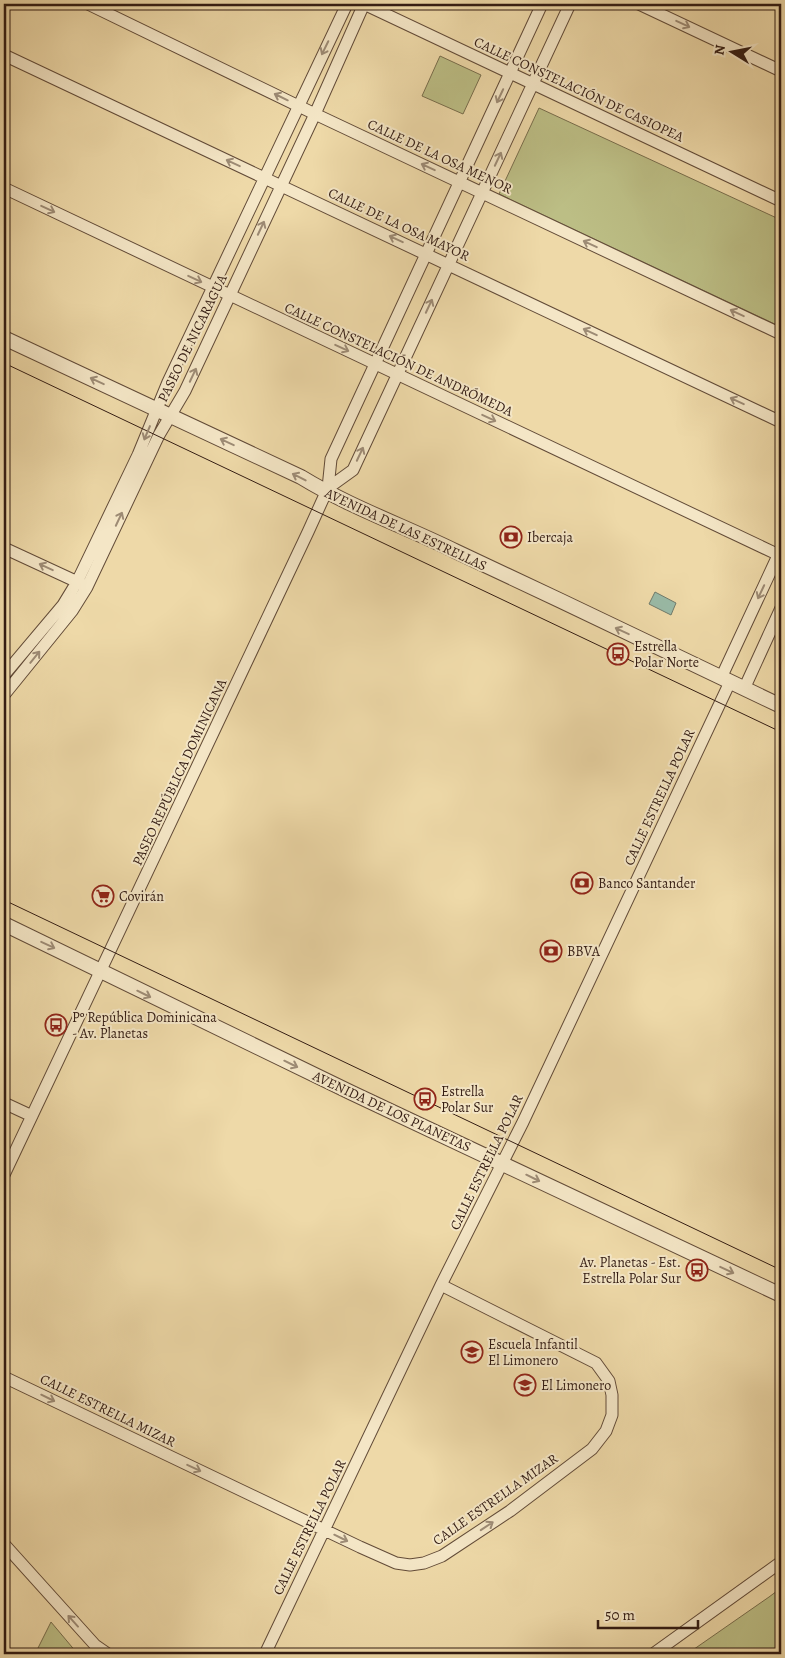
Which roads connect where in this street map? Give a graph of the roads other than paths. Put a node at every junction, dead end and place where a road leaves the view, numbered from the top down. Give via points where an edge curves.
1 (88, 4) edge
2 (347, 4) edge
3 (364, 4) edge
4 (542, 4) edge
5 (570, 4) edge
6 (639, 4) edge
7 (4, 55) edge
8 (781, 71) edge
9 (510, 72) junction
10 (533, 83) junction
11 (298, 105) junction
12 (315, 114) junction
13 (265, 177) junction
14 (460, 182) junction
15 (281, 185) junction
16 (4, 188) edge
17 (482, 192) junction
18 (781, 201) edge
19 (426, 254) junction
20 (449, 264) junction
21 (212, 288) junction
22 (230, 295) junction
23 (781, 334) edge
24 (4, 338) edge
25 (375, 364) junction
26 (397, 374) junction
27 (157, 409) junction
28 (171, 415) junction
29 (781, 422) edge
30 (327, 490) junction
31 (4, 548) edge
32 (780, 553) edge
33 (82, 584) junction
34 (781, 608) edge
35 (4, 675) edge
36 (725, 680) junction
37 (744, 688) junction
38 (4, 695) edge
39 (781, 706) edge
40 (4, 924) edge
41 (100, 972) junction
42 (4, 1102) edge
43 (32, 1116) junction
44 (502, 1164) junction
45 (4, 1175) edge
46 (441, 1286) junction
47 (781, 1295) edge
48 (4, 1377) edge
49 (324, 1530) junction
50 (4, 1544) edge
51 (781, 1562) edge
52 (108, 1654) edge
53 (265, 1654) edge
54 (653, 1654) edge

11 -> 1 street, CALLE DE LA OSA MENOR
2 -> 11 street, PASEO DE NICARAGUA
3 - 9 street, CALLE CONSTELACIÓN DE CASIOPEA
3 - 12 street, PASEO DE NICARAGUA
4 - 9 street, PASEO REPÚBLICA DOMINICANA
5 - 10 street, PASEO REPÚBLICA DOMINICANA
6 -> 8 street
13 -> 7 street, CALLE DE LA OSA MAYOR
9 - 10 street, CALLE CONSTELACIÓN DE CASIOPEA
9 -> 14 street, PASEO REPÚBLICA DOMINICANA
17 -> 10 street, PASEO REPÚBLICA DOMINICANA
10 - 18 street, CALLE CONSTELACIÓN DE CASIOPEA
11 - 12 street, CALLE DE LA OSA MENOR
11 - 13 street, PASEO DE NICARAGUA
14 -> 12 street, CALLE DE LA OSA MENOR
12 - 15 street, PASEO DE NICARAGUA
13 - 15 street, CALLE DE LA OSA MAYOR
13 - 21 street, PASEO DE NICARAGUA
14 - 17 street, CALLE DE LA OSA MENOR
14 - 19 street, PASEO REPÚBLICA DOMINICANA
19 -> 15 street, CALLE DE LA OSA MAYOR
22 -> 15 street, PASEO DE NICARAGUA
16 -> 21 street, CALLE CONSTELACIÓN DE ANDRÓMEDA
17 - 20 street, PASEO REPÚBLICA DOMINICANA
23 -> 17 street, CALLE DE LA OSA MENOR
19 - 20 street, CALLE DE LA OSA MAYOR
19 - 25 street, PASEO REPÚBLICA DOMINICANA
26 -> 20 street, PASEO REPÚBLICA DOMINICANA
29 -> 20 street, CALLE DE LA OSA MAYOR
21 - 22 street, CALLE CONSTELACIÓN DE ANDRÓMEDA
21 - 27 street, PASEO DE NICARAGUA
22 -> 25 street, CALLE CONSTELACIÓN DE ANDRÓMEDA
28 -> 22 street, PASEO DE NICARAGUA via 186,391
27 -> 24 street, AVENIDA DE LAS ESTRELLAS
25 - 26 street, CALLE CONSTELACIÓN DE ANDRÓMEDA
25 - 30 street, PASEO REPÚBLICA DOMINICANA via 330,459
30 -> 26 street, PASEO REPÚBLICA DOMINICANA via 353,470
26 -> 32 street, CALLE CONSTELACIÓN DE ANDRÓMEDA
27 - 28 street, AVENIDA DE LAS ESTRELLAS
27 -> 33 street, PASEO DE NICARAGUA
30 -> 28 street, AVENIDA DE LAS ESTRELLAS
33 -> 28 street, PASEO DE NICARAGUA
36 -> 30 street, AVENIDA DE LAS ESTRELLAS via 453,550 363,511
30 - 41 street, PASEO REPÚBLICA DOMINICANA
33 -> 31 street
32 -> 36 street, CALLE ESTRELLA POLAR
33 - 35 street, PASEO DE NICARAGUA
38 -> 33 street, PASEO DE NICARAGUA via 72,611
34 - 37 street
36 - 37 street, AVENIDA DE LAS ESTRELLAS
36 - 44 street, CALLE ESTRELLA POLAR
37 - 39 street, AVENIDA DE LAS ESTRELLAS
40 -> 41 street, AVENIDA DE LOS PLANETAS
41 - 43 street, PASEO REPÚBLICA DOMINICANA
41 -> 44 street, AVENIDA DE LOS PLANETAS
42 - 43 street
43 - 45 street, PASEO REPÚBLICA DOMINICANA
44 - 46 street, CALLE ESTRELLA POLAR
44 -> 47 street, AVENIDA DE LOS PLANETAS
46 - 49 street, CALLE ESTRELLA POLAR
49 -> 46 street, CALLE ESTRELLA MIZAR via 396,1563 424,1564 442,1556 510,1511 592,1449 606,1431 612,1415 612,1395 609,1381 596,1363
48 -> 49 street, CALLE ESTRELLA MIZAR
49 - 53 street, CALLE ESTRELLA POLAR
52 -> 50 street via 95,1645
51 - 54 street

